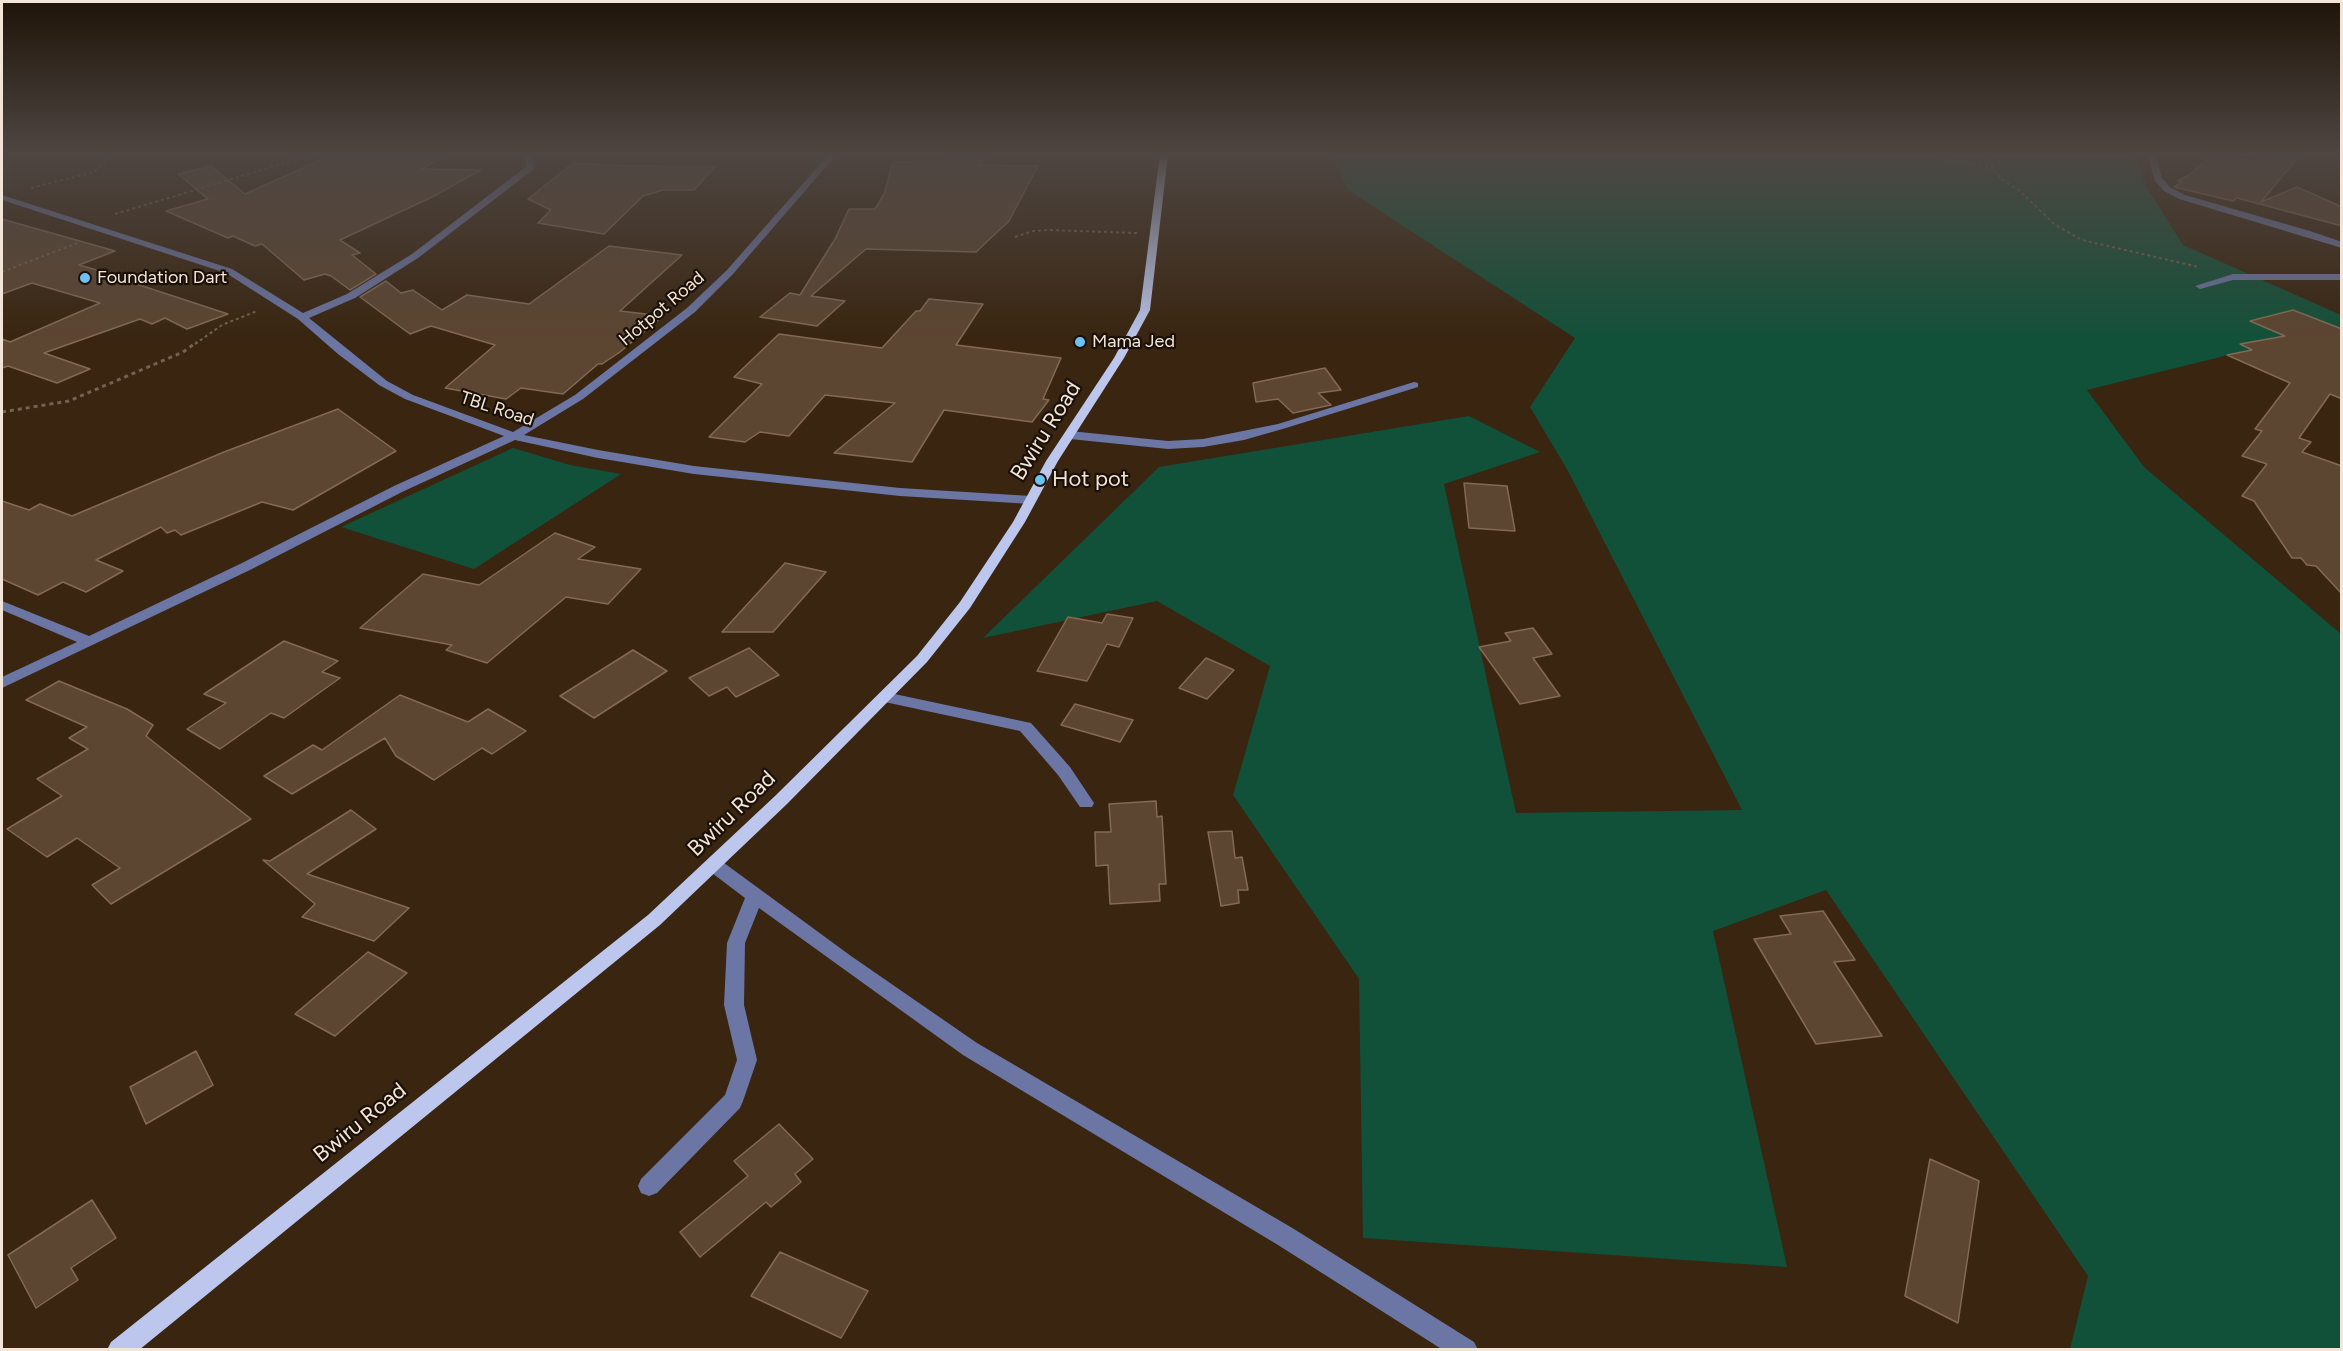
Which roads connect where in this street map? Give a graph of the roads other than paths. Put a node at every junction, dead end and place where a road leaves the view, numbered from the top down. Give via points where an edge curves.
1 (64, 217) edge
2 (466, 217) edge
3 (778, 217) edge
4 (1155, 217) edge
5 (2252, 217) edge
6 (2342, 245) edge
7 (2342, 277) edge
8 (2200, 286) dead end
9 (302, 316) junction
10 (1414, 385) dead end
11 (1070, 435) junction
12 (514, 436) junction
13 (1031, 500) junction
14 (2, 605) edge
15 (88, 641) junction
16 (2, 683) edge
17 (885, 697) junction
18 (1086, 803) dead end
19 (714, 865) junction
20 (755, 896) junction
21 (649, 1186) dead end
22 (118, 1350) edge
23 (1466, 1350) edge

1 - 9 street, TBL Road via 229,272
2 - 9 street via 415,256 351,296
3 - 12 street, Hotpot Road via 730,272 690,310 579,397
4 - 11 main road, Bwiru Road via 1145,310
5 - 6 street
7 - 8 street via 2233,278
9 - 12 street, TBL Road via 383,383 409,397
10 - 11 street via 1282,426 1203,443 1168,445
11 - 13 main road, Bwiru Road
12 - 13 street, TBL Road via 694,470 900,492
12 - 15 street, Hotpot Road
13 - 17 main road, Bwiru Road via 965,605 922,660
14 - 15 street
15 - 16 street, Hotpot Road
17 - 18 street via 1025,728 1064,771
17 - 19 main road, Bwiru Road
19 - 20 street
19 - 22 main road, Bwiru Road via 654,920
20 - 21 street via 736,944 734,1005 747,1060 733,1101
20 - 23 street via 970,1049

